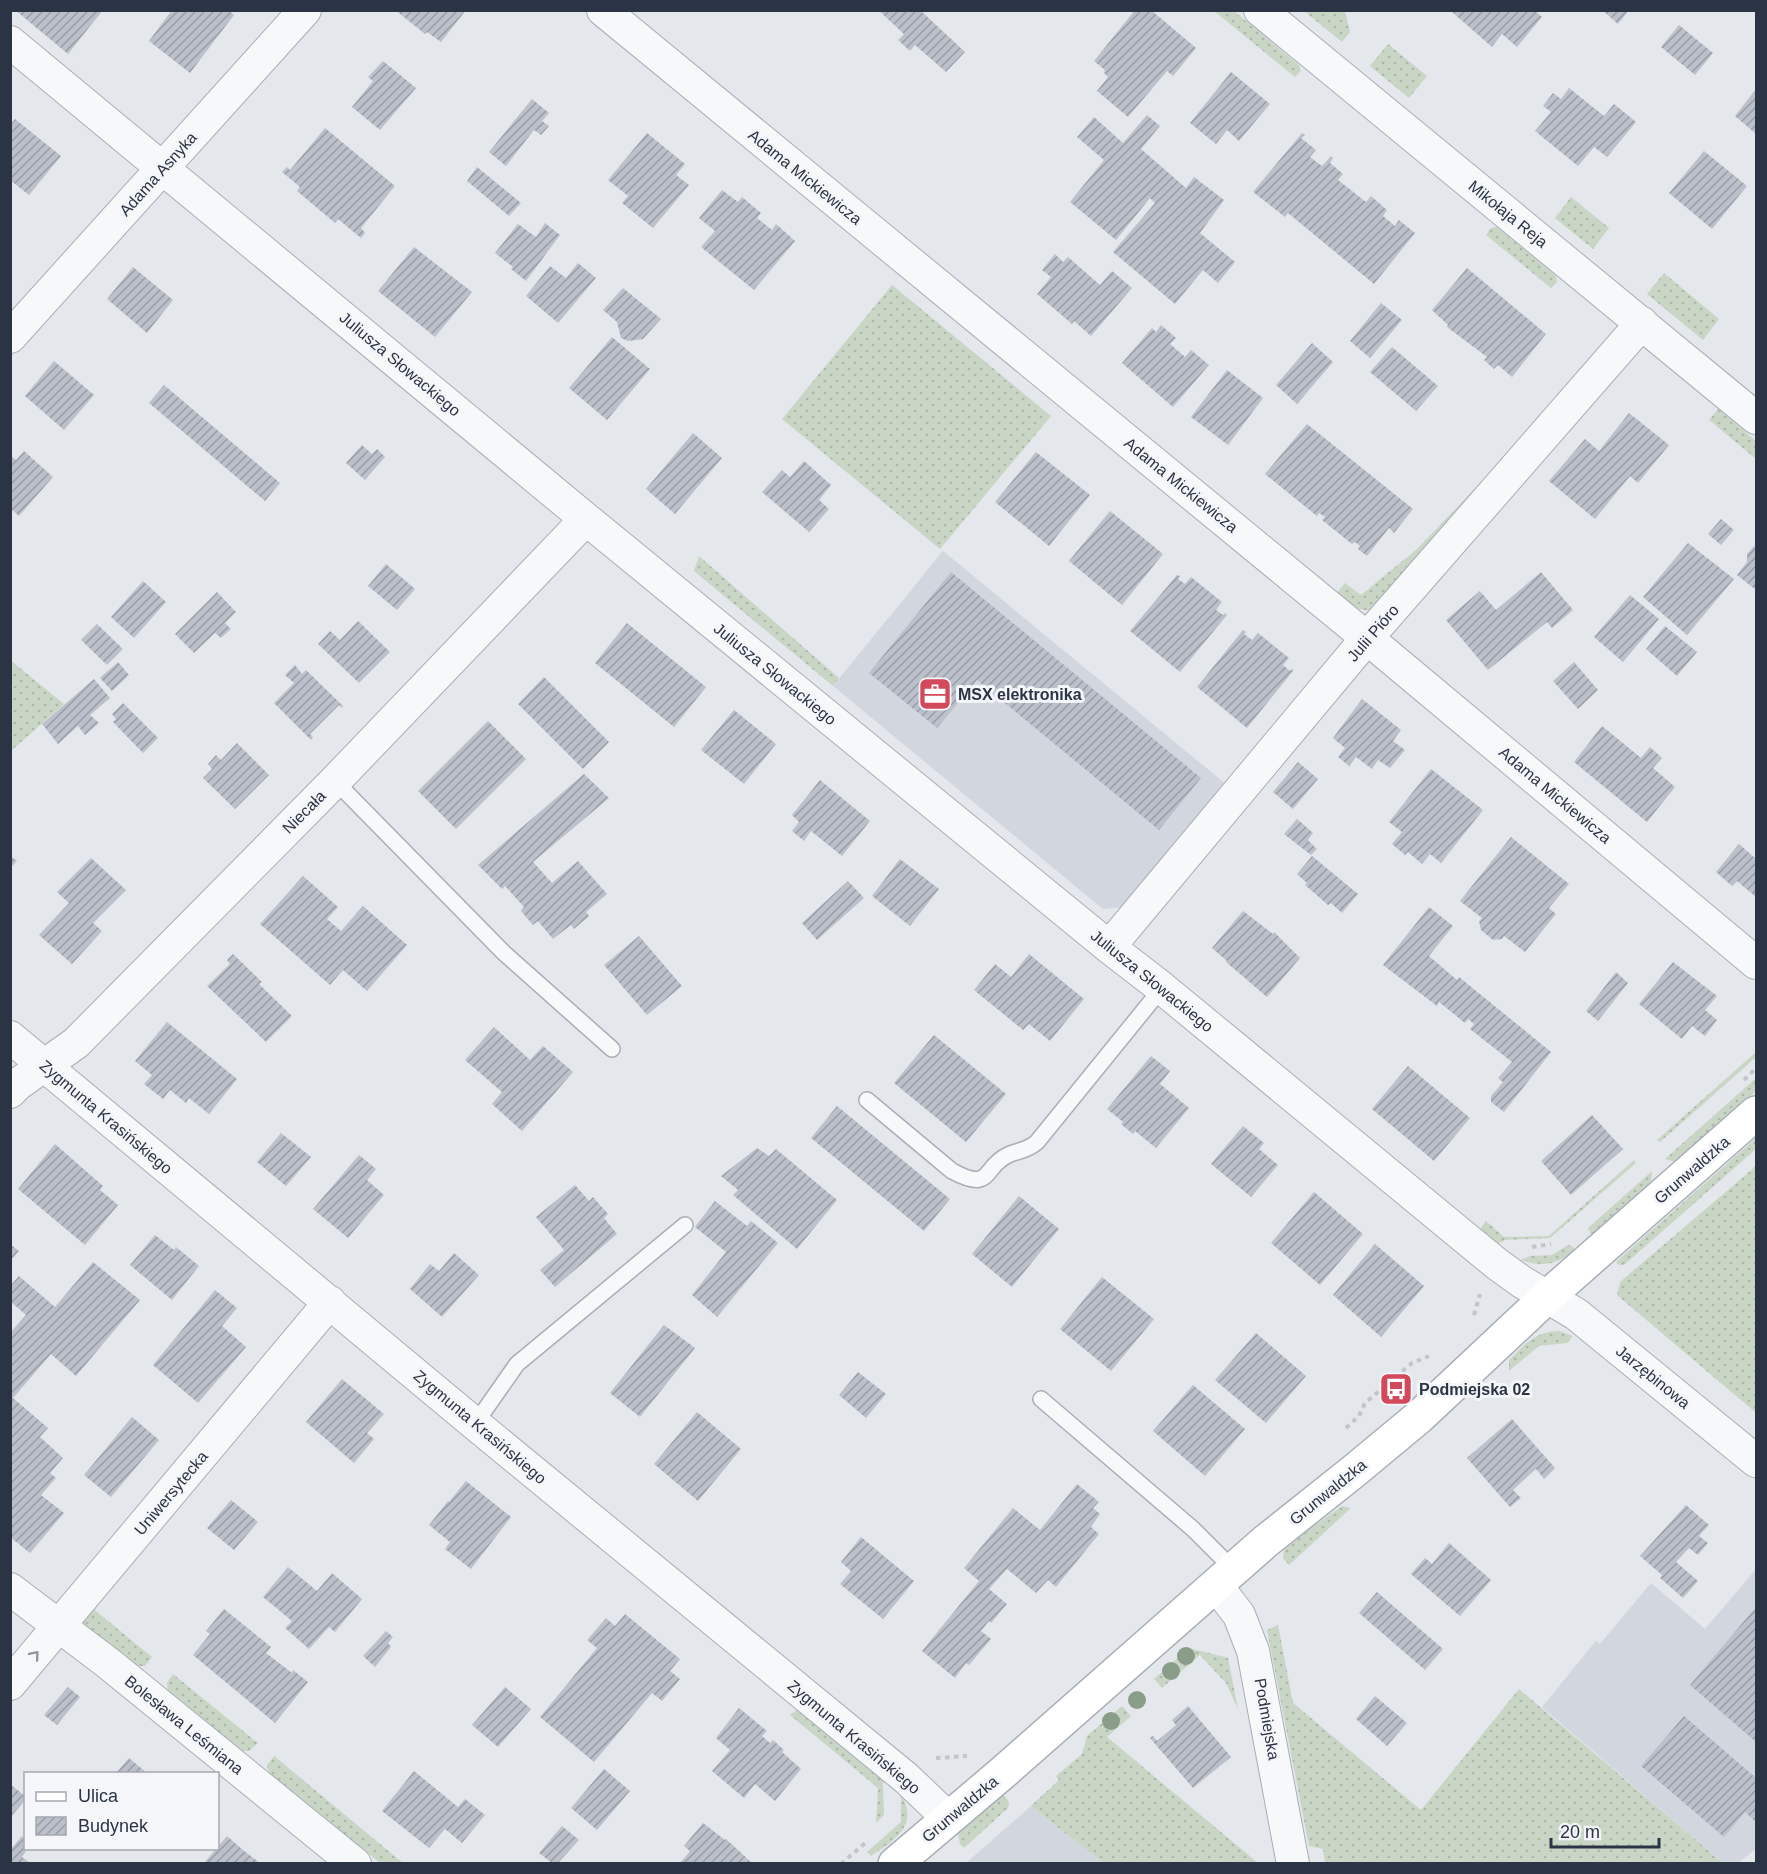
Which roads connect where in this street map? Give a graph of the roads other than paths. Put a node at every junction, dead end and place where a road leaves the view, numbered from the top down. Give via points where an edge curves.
1 (305, 10) edge
2 (603, 10) edge
3 (1260, 10) edge
4 (10, 42) edge
5 (164, 168) junction
6 (1642, 323) junction
7 (10, 337) edge
8 (1756, 418) edge
9 (586, 519) junction
10 (1367, 638) junction
11 (335, 781) junction
12 (1109, 947) junction
13 (1756, 963) edge
14 (1161, 988) junction
15 (10, 1036) edge
16 (612, 1049) dead end
17 (43, 1065) junction
18 (10, 1092) edge
19 (867, 1100) dead end
20 (1756, 1113) edge
21 (685, 1225) dead end
22 (1547, 1296) junction
23 (330, 1302) junction
24 (1041, 1399) dead end
25 (475, 1424) junction
26 (1756, 1461) edge
27 (1225, 1577) junction
28 (10, 1589) edge
29 (59, 1627) junction
30 (10, 1684) edge
31 (948, 1818) junction
32 (355, 1863) edge
33 (895, 1863) edge
34 (1293, 1863) edge

1 - 5 street, Adama Asnyka
2 - 10 street, Adama Mickiewicza
3 - 6 street, Mikołaja Reja
4 - 5 street, Juliusza Słowackiego
5 - 7 street, Adama Asnyka
5 - 9 street, Juliusza Słowackiego
6 - 8 street, Mikołaja Reja
6 - 10 street, Julii Pióro
9 - 11 street, Niecała
9 - 12 street, Juliusza Słowackiego
10 - 12 street, Julii Pióro
10 - 13 street, Adama Mickiewicza
11 - 16 lane via 504,953
11 - 17 street, Niecała via 76,1043
12 - 14 street, Juliusza Słowackiego
14 - 19 lane via 1037,1142 1029,1150 1002,1159 982,1179 952,1171
14 - 22 street, Juliusza Słowackiego via 1497,1264
15 - 17 street, Zygmunta Krasińskiego
17 - 18 street, Niecała
17 - 23 street, Zygmunta Krasińskiego
20 - 22 street, Grunwaldzka
21 - 25 lane via 517,1364
22 - 26 street, Jarzębinowa via 1576,1314
22 - 27 street, Grunwaldzka via 1452,1388
23 - 25 street, Zygmunta Krasińskiego
23 - 29 street, Uniwersytecka
24 - 27 lane via 1192,1529
25 - 31 street, Zygmunta Krasińskiego via 906,1778
27 - 31 street, Grunwaldzka
27 - 34 street, Podmiejska via 1253,1651
28 - 29 street, Bolesława Leśmiana
30 -> 29 street, Uniwersytecka
29 - 32 street, Bolesława Leśmiana
31 - 33 street, Grunwaldzka

